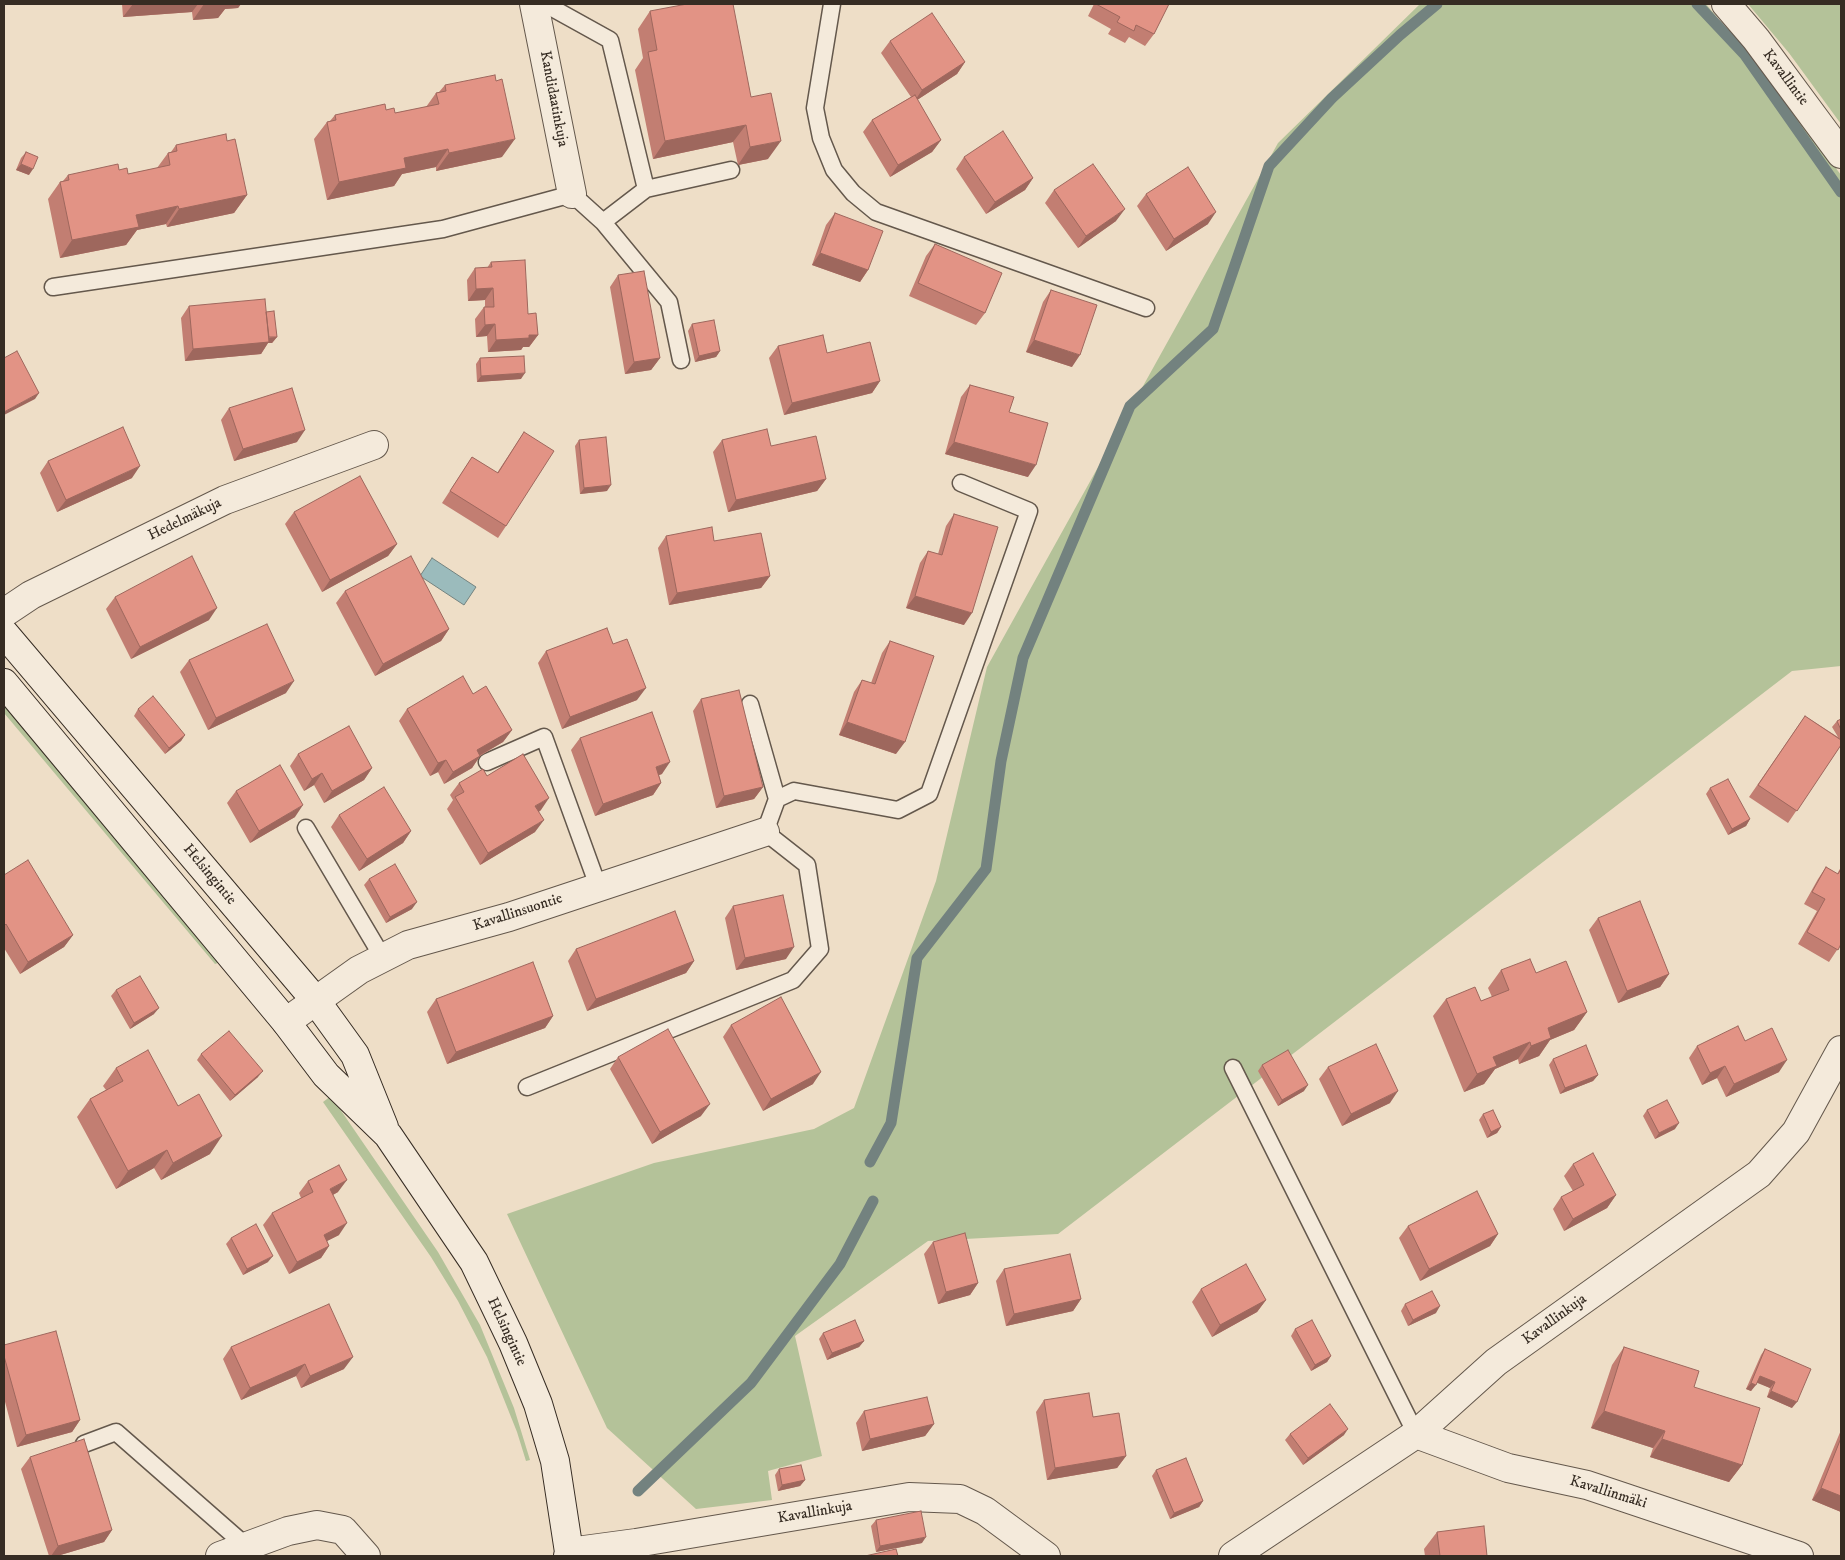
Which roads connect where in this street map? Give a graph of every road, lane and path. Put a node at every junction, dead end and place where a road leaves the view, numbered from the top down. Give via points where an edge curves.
1 (534, 4) edge
2 (545, 4) edge
3 (832, 4) edge
4 (1726, 4) edge
5 (1841, 154) edge
6 (731, 170) dead end
7 (646, 189) junction
8 (572, 194) junction
9 (603, 222) junction
10 (53, 287) dead end
11 (1146, 308) dead end
12 (681, 360) dead end
13 (374, 445) dead end
14 (961, 483) dead end
15 (4, 613) edge
16 (4, 633) edge
17 (4, 683) edge
18 (750, 704) dead end
19 (487, 762) edge
20 (777, 799) junction
21 (306, 828) dead end
22 (764, 832) junction
23 (598, 886) junction
24 (384, 958) junction
25 (316, 1001) junction
26 (286, 1022) junction
27 (1841, 1050) edge
28 (1233, 1068) dead end
29 (527, 1087) dead end
30 (388, 1135) junction
31 (1416, 1434) junction
32 (84, 1444) edge
33 (246, 1546) junction
34 (570, 1555) edge
35 (220, 1556) edge
36 (366, 1556) edge
37 (1046, 1556) edge
38 (1233, 1556) edge
39 (1799, 1556) edge

1 - 8 street, Kandidaatinkuja
2 - 7 lane via 610,40
3 - 11 lane via 815,108 821,138 834,170 853,193 876,212
4 - 5 street, Kavallintie via 1756,38
6 - 7 lane
7 - 9 lane
8 - 9 lane
8 - 10 lane via 443,228
9 - 12 lane via 670,302
13 - 15 street, Hedelmäkuja via 225,500 31,596
14 - 20 lane via 1029,510 929,794 898,810 794,791
16 - 25 street, Helsingintie
17 - 26 street, Helsingintie
18 - 20 lane
19 - 23 lane via 544,737
20 - 22 lane
21 - 24 lane
22 - 23 street, Kavallinsuontie
22 - 29 lane via 807,865 820,949 793,980
23 - 24 street, Kavallinsuontie via 509,917 408,945
24 - 25 street, Kavallinsuontie via 359,970
25 - 26 street, Kavallinsuontie
25 - 30 street, Helsingintie via 355,1054
26 - 30 street, Helsingintie via 326,1075
27 - 31 street, Kavallinkuja via 1796,1132 1759,1174 1496,1362
28 - 31 lane
30 - 34 street, Helsingintie via 474,1262 513,1342 538,1404 555,1462
31 - 38 street, Kavallinkuja
31 - 39 street, Kavallinmäki via 1508,1468 1587,1484
32 - 33 lane via 116,1432
33 - 35 street
33 - 36 street via 288,1530 317,1525 343,1530
34 - 37 street, Kavallinkuja via 909,1497 960,1499 985,1511

